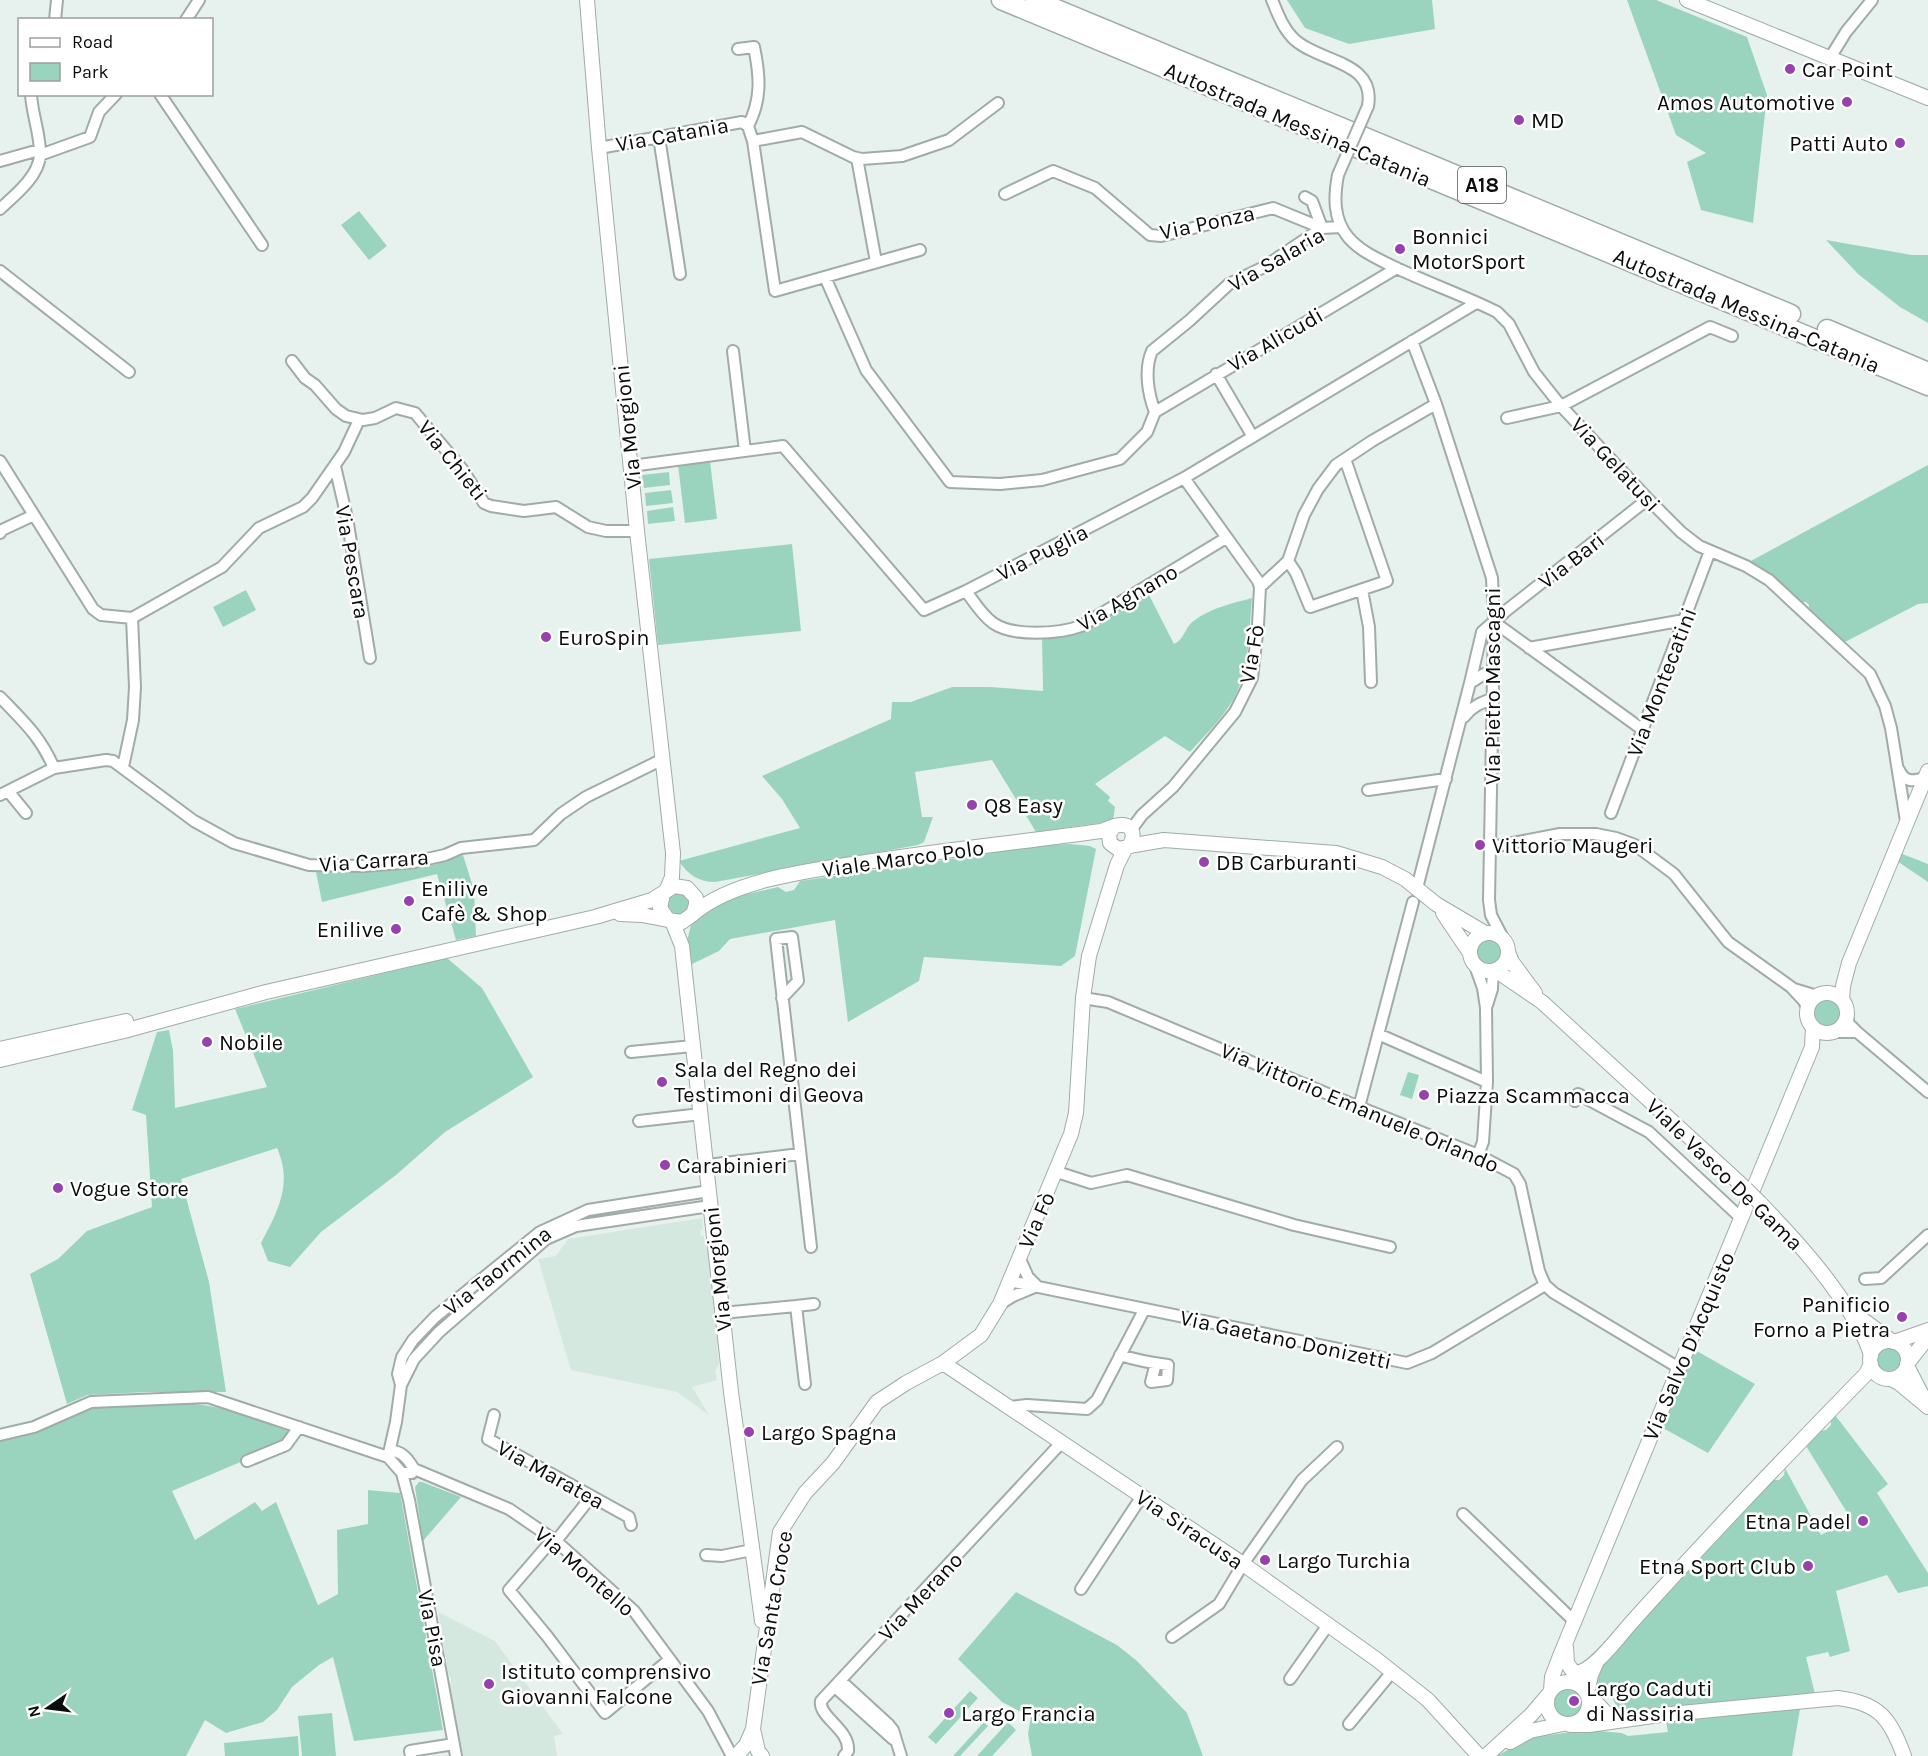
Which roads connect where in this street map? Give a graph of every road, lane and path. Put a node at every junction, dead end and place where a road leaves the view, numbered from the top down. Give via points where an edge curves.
1 (57, 0) edge
2 (199, 0) edge
3 (587, 0) edge
4 (1001, 0) edge
5 (1008, 0) edge
6 (1035, 0) edge
7 (1272, 0) edge
8 (1687, 0) edge
9 (1872, 0) edge
10 (55, 18) edge
11 (187, 18) edge
12 (738, 49) dead end
13 (1830, 58) junction
14 (31, 96) edge
15 (114, 96) edge
16 (161, 96) edge
17 (1928, 98) edge
18 (998, 103) dead end
19 (748, 126) junction
20 (659, 137) junction
21 (753, 141) junction
22 (599, 148) junction
23 (39, 152) junction
24 (857, 158) junction
25 (0, 161) edge
26 (1005, 194) dead end
27 (1305, 197) dead end
28 (0, 208) edge
29 (1341, 227) junction
30 (1322, 228) junction
31 (262, 245) dead end
32 (920, 250) dead end
33 (876, 262) junction
34 (1397, 268) junction
35 (0, 272) edge
36 (680, 274) dead end
37 (825, 277) junction
38 (1476, 303) junction
39 (1732, 336) dead end
40 (1412, 341) junction
41 (733, 351) dead end
42 (292, 361) dead end
43 (129, 372) dead end
44 (1928, 372) edge
45 (1215, 374) junction
46 (1928, 380) edge
47 (1928, 386) edge
48 (1436, 404) junction
49 (1561, 406) junction
50 (1155, 412) junction
51 (1507, 418) dead end
52 (359, 420) junction
53 (1253, 437) junction
54 (746, 451) junction
55 (1344, 459) junction
56 (0, 460) edge
57 (335, 466) junction
58 (631, 466) junction
59 (1184, 478) junction
60 (1648, 499) junction
61 (34, 514) junction
62 (637, 531) junction
63 (0, 533) edge
64 (1226, 538) junction
65 (1710, 551) junction
66 (1288, 561) junction
67 (1260, 587) junction
68 (1362, 590) junction
69 (966, 591) junction
70 (132, 618) junction
71 (1684, 620) junction
72 (1494, 622) junction
73 (1528, 648) junction
74 (370, 658) dead end
75 (1493, 674) junction
76 (1371, 682) dead end
77 (1470, 683) junction
78 (0, 697) edge
79 (1494, 698) junction
80 (1462, 720) junction
81 (1643, 730) junction
82 (661, 760) junction
83 (1897, 764) junction
84 (123, 767) junction
85 (54, 768) junction
86 (1927, 774) edge
87 (1446, 778) junction
88 (1368, 790) dead end
89 (4, 793) edge
90 (26, 813) dead end
91 (1611, 813) dead end
92 (1906, 821) junction
93 (1123, 827) junction
94 (1065, 836) junction
95 (1164, 840) junction
96 (1120, 847) junction
97 (1492, 847) junction
98 (673, 854) junction
99 (742, 888) junction
100 (1417, 888) junction
101 (689, 889) junction
102 (665, 892) junction
103 (1490, 900) junction
104 (1413, 902) dead end
105 (1436, 904) junction
106 (594, 917) junction
107 (691, 917) junction
108 (670, 920) junction
109 (1486, 933) junction
110 (682, 946) junction
111 (1507, 947) junction
112 (1472, 958) junction
113 (1849, 963) junction
114 (1494, 970) junction
115 (1513, 983) junction
116 (1791, 987) junction
117 (1492, 989) junction
118 (266, 992) junction
119 (1822, 995) junction
120 (782, 998) junction
121 (1083, 998) junction
122 (1842, 1000) junction
123 (1542, 1002) junction
124 (1486, 1008) junction
125 (1808, 1009) junction
126 (1847, 1016) junction
127 (1813, 1027) junction
128 (1857, 1032) junction
129 (1830, 1033) junction
130 (1378, 1034) junction
131 (693, 1046) junction
132 (1812, 1047) junction
133 (0, 1049) edge
134 (631, 1052) dead end
135 (0, 1060) edge
136 (1487, 1082) junction
137 (1928, 1092) edge
138 (1575, 1101) dead end
139 (1359, 1107) junction
140 (701, 1114) junction
141 (639, 1121) dead end
142 (800, 1154) junction
143 (1478, 1155) junction
144 (707, 1165) junction
145 (1057, 1172) junction
146 (709, 1191) junction
147 (693, 1193) junction
148 (710, 1206) junction
149 (695, 1208) junction
150 (1741, 1218) junction
151 (1928, 1235) edge
152 (811, 1247) dead end
153 (1390, 1247) dead end
154 (1019, 1257) junction
155 (1865, 1279) dead end
156 (1009, 1281) junction
157 (1545, 1285) junction
158 (1037, 1287) junction
159 (814, 1304) dead end
160 (1000, 1305) junction
161 (1846, 1305) junction
162 (796, 1306) junction
163 (1144, 1310) junction
164 (722, 1314) junction
165 (1928, 1330) edge
166 (1928, 1337) edge
167 (1894, 1342) junction
168 (1120, 1355) junction
169 (1871, 1360) junction
170 (943, 1363) junction
171 (1156, 1363) dead end
172 (1907, 1365) junction
173 (1679, 1368) junction
174 (1887, 1378) junction
175 (805, 1384) dead end
176 (401, 1385) junction
177 (1846, 1394) junction
178 (1928, 1406) edge
179 (1011, 1407) junction
180 (494, 1415) dead end
181 (396, 1422) junction
182 (299, 1427) junction
183 (0, 1435) edge
184 (1062, 1442) junction
185 (1336, 1447) dead end
186 (402, 1453) junction
187 (389, 1455) junction
188 (248, 1461) dead end
189 (409, 1472) junction
190 (805, 1493) joint
191 (1142, 1496) junction
192 (591, 1497) junction
193 (1463, 1514) dead end
194 (631, 1525) dead end
195 (780, 1532) junction
196 (554, 1540) junction
197 (752, 1553) junction
198 (706, 1555) dead end
199 (768, 1556) junction
200 (1243, 1564) junction
201 (762, 1586) junction
202 (1081, 1589) dead end
203 (1575, 1622) junction
204 (1328, 1625) junction
205 (1172, 1637) dead end
206 (1566, 1645) junction
207 (669, 1660) junction
208 (1598, 1660) junction
209 (1392, 1672) junction
210 (1290, 1679) dead end
211 (1568, 1683) junction
212 (838, 1684) junction
213 (1622, 1720) junction
214 (1349, 1725) dead end
215 (1566, 1725) junction
216 (753, 1729) junction
217 (455, 1750) edge
218 (411, 1756) edge
219 (734, 1756) edge
220 (762, 1756) edge
221 (844, 1756) edge
222 (901, 1756) edge
223 (1479, 1756) edge
224 (1487, 1756) edge
225 (1904, 1756) edge

1 - 10 street
2 - 11 street
3 - 22 street, Via Morgioni
4 - 47 highway, Autostrada Messina-Catania / A18
5 - 46 highway via 1336,132
6 - 44 highway, Autostrada Messina-Catania / A18
7 - 29 street, bridge via 1283,25 1296,41 1360,74 1369,89 1368,106 1338,175 1335,206
8 - 13 street
9 - 13 street
12 - 19 street via 754,47 760,74
13 - 17 street
14 - 23 street
15 - 23 street via 99,112 90,137
16 - 31 street
18 - 24 street, Via Catania via 949,140 902,156
19 - 20 street, Via Catania via 742,122
19 - 21 street, Via Catania
20 - 22 street, Via Catania
20 - 36 street
21 - 24 street, Via Catania via 802,132
21 - 37 street via 775,291
22 - 58 street, Via Morgioni
23 - 25 street
23 - 28 street via 33,175
24 - 33 street
26 - 30 street, Via Ponza via 1053,171 1095,188 1150,235 1161,236 1273,208
27 - 30 street via 1312,201
29 - 30 street, Via Salaria
29 - 34 street, Via Gelatusi via 1357,246
30 - 50 street, Via Salaria via 1264,267 1229,284 1152,351 1149,394
32 - 33 street
33 - 37 street
34 - 38 street, Via Gelatusi
34 - 45 street, Via Alicudi
35 - 43 street
37 - 50 street via 866,370 950,482 1000,484 1042,480 1119,459 1147,432
38 - 40 street, Via Puglia
38 - 49 street, Via Gelatusi via 1497,312 1509,324 1534,372
39 - 49 street via 1710,327
40 - 48 street, Via Pietro Mascagni
40 - 53 street, Via Puglia
41 - 54 street
42 - 52 street via 336,409
45 - 50 street, Via Alicudi
45 - 53 street
48 - 55 street
48 - 72 street, Via Pietro Mascagni via 1492,578
49 - 51 street
49 - 60 street, Via Gelatusi
52 - 57 street
52 - 62 street, Via Chieti via 375,418 396,408 415,413 491,506 524,511 556,507 588,527
53 - 59 street, Via Puglia
54 - 58 street, Via Puglia
54 - 69 street, Via Puglia via 783,446 924,610
55 - 66 street via 1318,489
55 - 68 street via 1387,581
56 - 61 street
57 - 70 street via 303,507 260,528 222,567
57 - 74 street, Via Pescara
58 - 62 street, Via Morgioni
59 - 64 street
59 - 69 street, Via Puglia
60 - 65 street, Via Gelatusi via 1690,540
60 - 72 street, Via Bari
61 - 63 street
61 - 70 street via 93,609 101,615
62 - 82 street, Via Morgioni
64 - 67 street
64 - 69 street, Via Agnano via 1068,631 1016,630 996,625
65 - 71 street, Via Montecatini
65 - 83 street, Via Gelatusi via 1769,580 1870,674 1885,706
66 - 67 street
66 - 68 street via 1310,607
67 - 93 street, Via Fò via 1252,678 1235,712 1173,787
68 - 76 street via 1369,627
70 - 84 street via 135,687
71 - 73 street
71 - 81 street, Via Montecatini
72 - 73 street
72 - 75 street, Via Pietro Mascagni
72 - 77 street, Via Bari via 1482,632
73 - 81 street
75 - 77 street via 1484,674
75 - 79 street, Via Pietro Mascagni
77 - 80 street, Via Bari
78 - 85 street via 35,732
79 - 80 street via 1476,705
79 - 97 street, Via Pietro Mascagni
80 - 87 street, Via Bari
81 - 91 street, Via Montecatini
82 - 84 street, Via Carrara via 586,797 534,840 461,848 414,862 363,866 309,865 234,843 194,821
82 - 98 street, Via Morgioni
83 - 86 street via 1907,780
83 - 92 street, Via Gelatusi
84 - 85 street via 106,760
85 - 89 street
86 - 92 street
87 - 88 street
87 - 100 street, Via Bari
89 - 90 street
92 - 113 street
93 - 94 street, Viale Marco Polo
93 - 95 street
93 - 96 street via 1133,840
93 - 96 street via 1109,834
94 - 96 street
94 - 99 street, Viale Marco Polo via 824,869
95 - 96 street
95 - 100 street via 1336,853 1382,867
96 - 121 street, Via Fò via 1089,956
97 - 103 street, Via Pietro Mascagni
97 - 116 street via 1560,834 1596,834 1635,845 1674,874 1728,942
98 - 101 street
98 - 102 street via 672,877
99 - 101 street
99 - 107 street via 706,903
100 - 105 street
101 - 102 street via 677,886
101 - 107 street via 696,902
102 - 106 street via 652,900
102 - 108 street via 660,908
103 - 109 street via 1484,921
103 - 111 street via 1491,915
104 - 130 street
105 - 109 street
105 - 112 street
106 - 108 street via 624,913
106 - 118 street
107 - 108 street via 678,922
107 - 110 street
108 - 110 street
109 - 111 street via 1497,934
109 - 112 street via 1474,940
110 - 131 street, Via Morgioni
111 - 114 street via 1505,962
111 - 123 street via 1512,962
112 - 114 street via 1483,969
112 - 124 street
113 - 119 street
113 - 122 street
114 - 115 street
114 - 117 street
115 - 117 street
115 - 123 street
116 - 119 street
116 - 125 street
117 - 124 street
118 - 133 street
118 - 135 street
119 - 122 street via 1833,994
119 - 125 street via 1811,1001
120 - 120 street via 776,939 792,937 798,981
120 - 142 street
121 - 139 street, Via Vittorio Emanuele Orlando via 1108,1002
121 - 145 street, Via Fò via 1076,1113
122 - 126 street
123 - 161 street, Viale Vasco De Gama, bridge via 1746,1189 1814,1262
124 - 136 street
125 - 127 street
126 - 128 street
126 - 129 street via 1842,1026
127 - 129 street
127 - 132 street
128 - 129 street
128 - 137 street
129 - 132 street
130 - 136 street
130 - 139 street
131 - 134 street
131 - 140 street, Via Morgioni
132 - 150 street, Via Salvo D'Acquisto
136 - 143 street via 1483,1142
138 - 150 street via 1578,1094 1649,1132
139 - 143 street, Via Vittorio Emanuele Orlando
140 - 141 street
140 - 144 street, Via Morgioni
142 - 144 street
142 - 152 street
143 - 157 street, Via Vittorio Emanuele Orlando via 1514,1174 1520,1184
144 - 146 street, Via Morgioni
145 - 153 street via 1091,1183 1127,1175 1294,1225
145 - 154 street, Via Fò
146 - 147 street, Via Taormina
146 - 148 street, Via Morgioni
147 - 149 street
147 - 176 street, Via Taormina via 588,1210 540,1232 435,1317 413,1340 402,1357 398,1374
148 - 149 street, Via Taormina
148 - 164 street, Via Morgioni
149 - 176 street, Via Taormina via 576,1226 546,1239 439,1332 414,1359
150 - 173 street, Via Salvo D'Acquisto
151 - 155 street via 1881,1278
154 - 156 street, Via Fò
154 - 158 street
156 - 158 street, Via Gaetano Donizetti
156 - 160 street, Via Fò
157 - 163 street, Via Gaetano Donizetti via 1432,1353 1407,1363
157 - 173 street
158 - 160 street
158 - 163 street, Via Gaetano Donizetti
159 - 162 street
160 - 170 street, Via Fò via 981,1335
161 - 167 street
161 - 169 street via 1865,1339
162 - 164 street
162 - 175 street
163 - 168 street
164 - 197 street, Via Morgioni
165 - 167 street
166 - 172 street
167 - 169 street via 1879,1344
167 - 172 street via 1905,1350
168 - 171 street
168 - 179 street via 1096,1400 1087,1408
169 - 174 street via 1875,1372
169 - 177 street via 1866,1374
170 - 179 street, Via Siracusa
170 - 190 street, Via Fò via 877,1402 833,1463
172 - 174 street via 1900,1375
172 - 178 street
173 - 203 street, Via Salvo D'Acquisto
174 - 177 street via 1869,1380
174 - 178 street
176 - 181 street, Via Taormina
177 - 208 street
179 - 184 street, Via Siracusa
180 - 192 street, Via Maratea via 488,1439
181 - 186 street, Via Taormina
181 - 187 street, Via Taormina
182 - 183 street via 219,1400 196,1398 91,1402 33,1427
182 - 187 street
182 - 188 street via 286,1444
184 - 191 street, Via Siracusa
184 - 212 street, Via Merano
185 - 200 street via 1302,1480
186 - 187 street via 394,1451
186 - 189 street
187 - 189 street
189 - 196 street, Via Montello via 509,1509
189 - 217 street, Via Pisa via 409,1500
190 - 195 street, Via Santa Croce
191 - 200 street, Via Siracusa
191 - 202 street
192 - 194 street, Via Maratea via 629,1517
192 - 196 street
193 - 203 street
195 - 199 street
195 - 201 street, Via Santa Croce
196 - 207 street, Via Montello via 634,1611
196 - 207 street via 509,1590 604,1713
197 - 198 street
197 - 199 street
197 - 201 street, Via Morgioni
199 - 201 street
200 - 204 street, Via Siracusa
200 - 205 street via 1219,1604
201 - 216 street, Via Santa Croce via 764,1638
203 - 206 street, Via Salvo D'Acquisto
204 - 209 street, Via Siracusa
204 - 210 street
206 - 211 street
206 - 211 street, Via Salvo D'Acquisto via 1552,1677
207 - 219 street, Via Montello via 708,1711
208 - 211 street
208 - 211 street via 1591,1675
209 - 214 street
209 - 223 street, Via Siracusa via 1428,1700
211 - 213 street via 1609,1716
211 - 215 street via 1546,1702 1550,1716
211 - 215 street via 1589,1708 1582,1720
211 - 224 street
212 - 221 street, Via Merano via 820,1706 846,1739 848,1751
212 - 222 street via 896,1742
213 - 215 street
213 - 225 street via 1838,1698 1856,1700 1887,1720
215 - 224 street via 1530,1731
216 - 219 street via 746,1745
216 - 220 street
217 - 218 street via 410,1750

